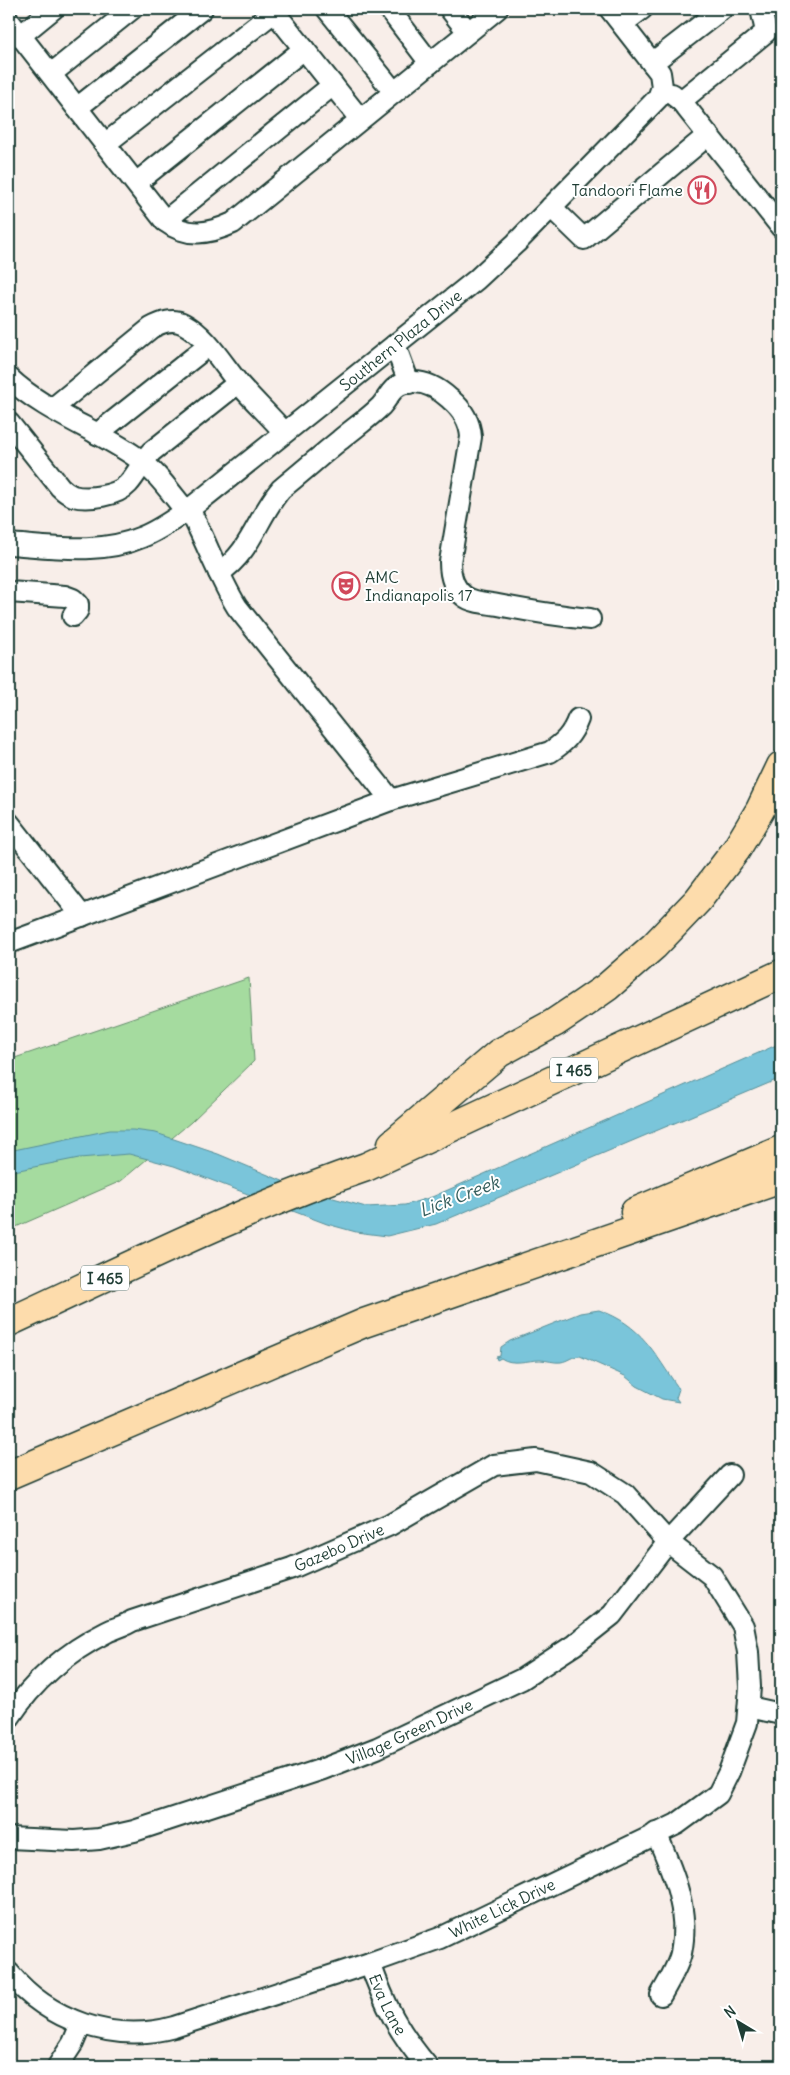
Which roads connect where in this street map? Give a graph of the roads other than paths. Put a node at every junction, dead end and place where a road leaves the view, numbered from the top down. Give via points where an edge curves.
1 (53, 9) edge
2 (132, 9) edge
3 (202, 9) edge
4 (327, 9) edge
5 (388, 9) edge
6 (450, 9) edge
7 (497, 9) edge
8 (642, 9) edge
9 (722, 9) edge
10 (760, 9) edge
11 (273, 10) edge
12 (616, 16) edge
13 (14, 28) edge
14 (468, 32) junction
15 (304, 49) junction
16 (430, 63) junction
17 (652, 63) junction
18 (51, 74) junction
19 (333, 85) junction
20 (662, 87) junction
21 (394, 92) junction
22 (681, 101) junction
23 (78, 108) junction
24 (360, 119) junction
25 (708, 135) junction
26 (105, 144) junction
27 (136, 183) junction
28 (551, 207) junction
29 (165, 221) junction
30 (781, 227) edge
31 (395, 344) junction
32 (208, 346) junction
33 (9, 378) edge
34 (238, 383) junction
35 (408, 383) junction
36 (53, 408) junction
37 (9, 424) edge
38 (284, 432) junction
39 (97, 434) junction
40 (142, 462) junction
41 (187, 510) junction
42 (9, 544) edge
43 (219, 573) junction
44 (9, 592) edge
45 (73, 616) dead end
46 (590, 619) dead end
47 (578, 718) dead end
48 (781, 766) edge
49 (391, 800) junction
50 (9, 824) edge
51 (82, 916) junction
52 (9, 943) edge
53 (781, 974) edge
54 (781, 1150) edge
55 (366, 1167) junction
56 (781, 1179) edge
57 (441, 1296) junction
58 (9, 1322) edge
59 (9, 1475) edge
60 (730, 1475) dead end
61 (668, 1542) junction
62 (749, 1707) junction
63 (781, 1714) edge
64 (9, 1718) edge
65 (656, 1833) junction
66 (9, 1838) edge
67 (370, 1963) junction
68 (9, 1973) edge
69 (661, 1995) dead end
70 (81, 2024) junction
71 (58, 2066) edge
72 (427, 2066) edge

1 - 13 street
2 - 18 street
3 - 23 street
4 - 21 street
5 - 16 street
6 - 14 street
7 - 14 street
8 - 12 street
9 - 17 street
10 - 22 street via 766,32
11 - 15 street
11 - 26 street
12 - 17 street
13 - 18 street
14 - 16 street
15 - 19 street
15 - 27 street
16 - 21 street
17 - 20 street via 660,73
18 - 23 street
19 - 24 street
19 - 29 street
20 - 22 street
20 - 28 street, Southern Plaza Drive via 658,98
21 - 24 street
22 - 25 street
23 - 26 street
24 - 29 street via 233,223 202,233 175,229
25 - 28 street via 584,239
25 - 30 street
26 - 27 street
27 - 29 street
28 - 31 street, Southern Plaza Drive via 476,280
31 - 35 street
31 - 38 street, Southern Plaza Drive
32 - 34 street
32 - 36 street via 183,324 162,322
32 - 39 street
33 - 36 street via 26,393
34 - 38 street
34 - 40 street
35 - 43 street via 395,388 378,409 281,489 246,549
35 - 46 street via 426,384 440,390 460,409 471,427 450,562 450,577 457,588 477,602
36 - 39 street
37 - 40 street via 60,487 75,496 88,497 122,489 129,484
38 - 41 street, Southern Plaza Drive
39 - 40 street
40 - 41 street
41 - 42 street, Southern Plaza Drive via 126,543 86,548
41 - 43 street via 204,537
43 - 49 street via 237,607
44 - 45 street via 74,599 78,610
47 - 49 street via 567,740 550,752
48 - 55 highway via 736,850 698,900 654,946 581,1005 499,1053
49 - 51 street
50 - 51 street
51 - 52 street
53 - 55 highway, I 465
54 - 57 highway
55 - 58 highway, I 465 via 321,1182 200,1234
56 - 57 highway
57 - 59 highway via 364,1323
60 - 61 street, Village Green Drive
61 - 62 street, White Lick Drive via 712,1576 743,1626 748,1652
61 - 64 street, Gazebo Drive via 625,1494 591,1472 536,1460 494,1466 390,1525 292,1568 109,1631 46,1672 17,1704
61 - 66 street, Village Green Drive via 612,1615 574,1645 522,1679 377,1748 134,1831 68,1842
62 - 63 street
62 - 65 street, White Lick Drive via 748,1723 718,1794 677,1824
65 - 67 street, White Lick Drive via 440,1938
65 - 69 street via 675,1878 685,1922 681,1955
67 - 70 street, White Lick Drive via 166,2029 129,2033
67 - 72 street, Eva Lane via 389,2014
68 - 70 street, White Lick Drive via 44,2005
70 - 71 street via 74,2042

